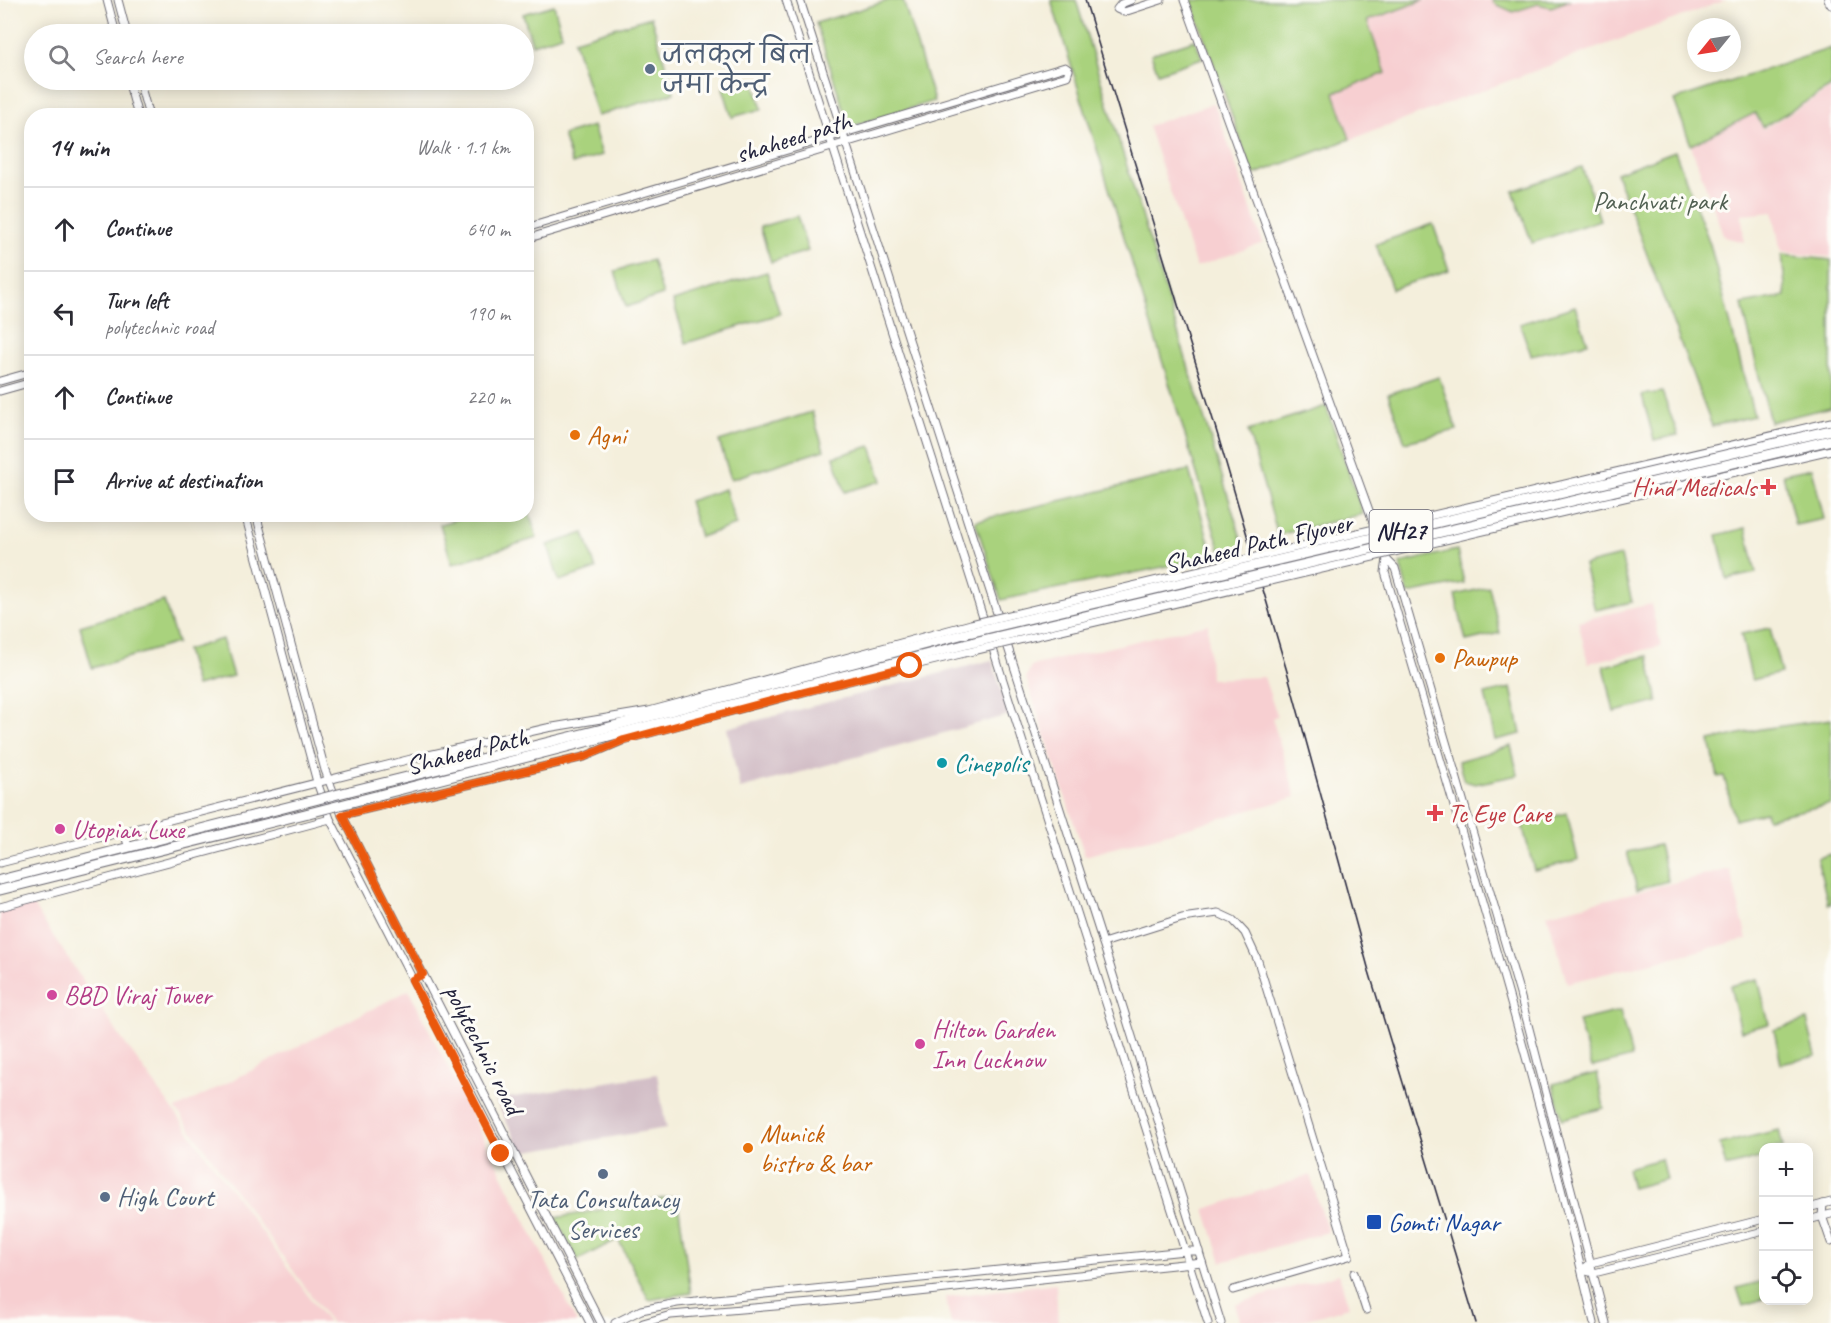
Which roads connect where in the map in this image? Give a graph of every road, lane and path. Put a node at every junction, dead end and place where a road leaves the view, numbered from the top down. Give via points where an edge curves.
1 (107, 0) edge
2 (118, 0) edge
3 (786, 0) edge
4 (800, 0) edge
5 (1131, 0) edge
6 (1161, 0) edge
7 (1184, 0) edge
8 (1828, 0) edge
9 (1831, 5) edge
10 (113, 24) edge
11 (124, 24) edge
12 (131, 90) edge
13 (142, 90) edge
14 (136, 108) edge
15 (147, 108) edge
16 (843, 134) junction
17 (830, 137) junction
18 (845, 143) junction
19 (833, 147) junction
20 (534, 226) edge
21 (534, 237) edge
22 (24, 374) edge
23 (0, 381) edge
24 (24, 384) edge
25 (0, 391) edge
26 (1831, 422) edge
27 (1831, 430) edge
28 (1831, 441) edge
29 (1831, 450) edge
30 (247, 522) edge
31 (258, 522) edge
32 (1387, 560) junction
33 (971, 628) junction
34 (942, 645) junction
35 (976, 646) junction
36 (677, 706) junction
37 (644, 731) junction
38 (1036, 736) junction
39 (1023, 740) junction
40 (455, 749) junction
41 (458, 759) dead end
42 (328, 779) junction
43 (317, 782) junction
44 (342, 815) junction
45 (330, 819) junction
46 (124, 831) junction
47 (127, 842) dead end
48 (0, 863) edge
49 (0, 880) edge
50 (0, 890) edge
51 (0, 907) edge
52 (1103, 943) junction
53 (423, 974) junction
54 (412, 980) junction
55 (1827, 1203) edge
56 (1831, 1215) edge
57 (1822, 1216) junction
58 (1813, 1219) edge
59 (1759, 1220) edge
60 (1759, 1232) edge
61 (1831, 1242) edge
62 (1185, 1251) junction
63 (1199, 1251) junction
64 (1202, 1262) junction
65 (1189, 1263) junction
66 (1591, 1263) junction
67 (1582, 1270) junction
68 (1354, 1273) dead end
69 (1594, 1273) junction
70 (1233, 1290) dead end
71 (1366, 1310) dead end
72 (590, 1323) edge
73 (601, 1323) edge
74 (615, 1323) edge
75 (643, 1323) edge
76 (1208, 1323) edge
77 (1221, 1323) edge
78 (1594, 1323) edge
79 (1606, 1323) edge

1 - 10 street
2 - 11 street
3 - 17 street
4 - 16 street
5 - 6 street via 1118,9 1124,12
7 - 32 street
8 - 9 street
12 - 14 street
13 - 15 street
16 - 17 street
16 - 18 street
16 - 18 street, shaheed path via 1065,67 1069,70 1067,76
17 - 19 street
17 - 20 street
18 - 19 street, shaheed path
18 - 38 street
19 - 21 street, shaheed path
19 - 39 street
22 - 23 street
24 - 25 street
26 - 33 street, bridge
27 - 33 highway, Shaheed Path Flyover / NH27, bridge
28 - 35 highway, Shaheed Path Flyover / NH27, bridge
29 - 35 street, bridge
30 - 43 street
31 - 42 street, polytechnic road
32 - 66 street via 1395,568 1511,963
32 - 67 street via 1385,572 1510,996
33 - 34 highway, Shaheed Path Flyover / NH27
33 - 36 street
34 - 35 highway, Shaheed Path Flyover / NH27
34 - 36 highway, Shaheed Path / NH27
34 - 37 highway, Shaheed Path / NH27
35 - 37 street
36 - 40 street
36 - 49 highway, Shaheed Path / NH27, bridge
37 - 44 street via 584,757
37 - 50 highway, Shaheed Path / NH27, bridge
38 - 39 street
38 - 52 street
39 - 62 street
40 - 41 street
40 - 42 street
42 - 43 street
42 - 44 street, polytechnic road
43 - 45 street
43 - 46 street
44 - 53 street, polytechnic road
45 - 51 street via 133,867
45 - 54 street
46 - 47 street
46 - 48 street
52 - 63 street
52 - 70 street via 1182,918 1218,913 1233,920 1245,933 1258,961 1349,1257
53 - 54 street
53 - 73 street, polytechnic road
54 - 72 street
55 - 56 street
55 - 57 street
56 - 57 street
57 - 58 street
57 - 61 street
59 - 66 street
60 - 69 street
62 - 63 street
62 - 65 street
62 - 74 street via 677,1303 641,1310
63 - 64 street
64 - 65 street
64 - 77 street
65 - 75 street via 671,1316
65 - 76 street
66 - 67 street
66 - 69 street
67 - 69 street
67 - 78 street
68 - 71 street
69 - 79 street

